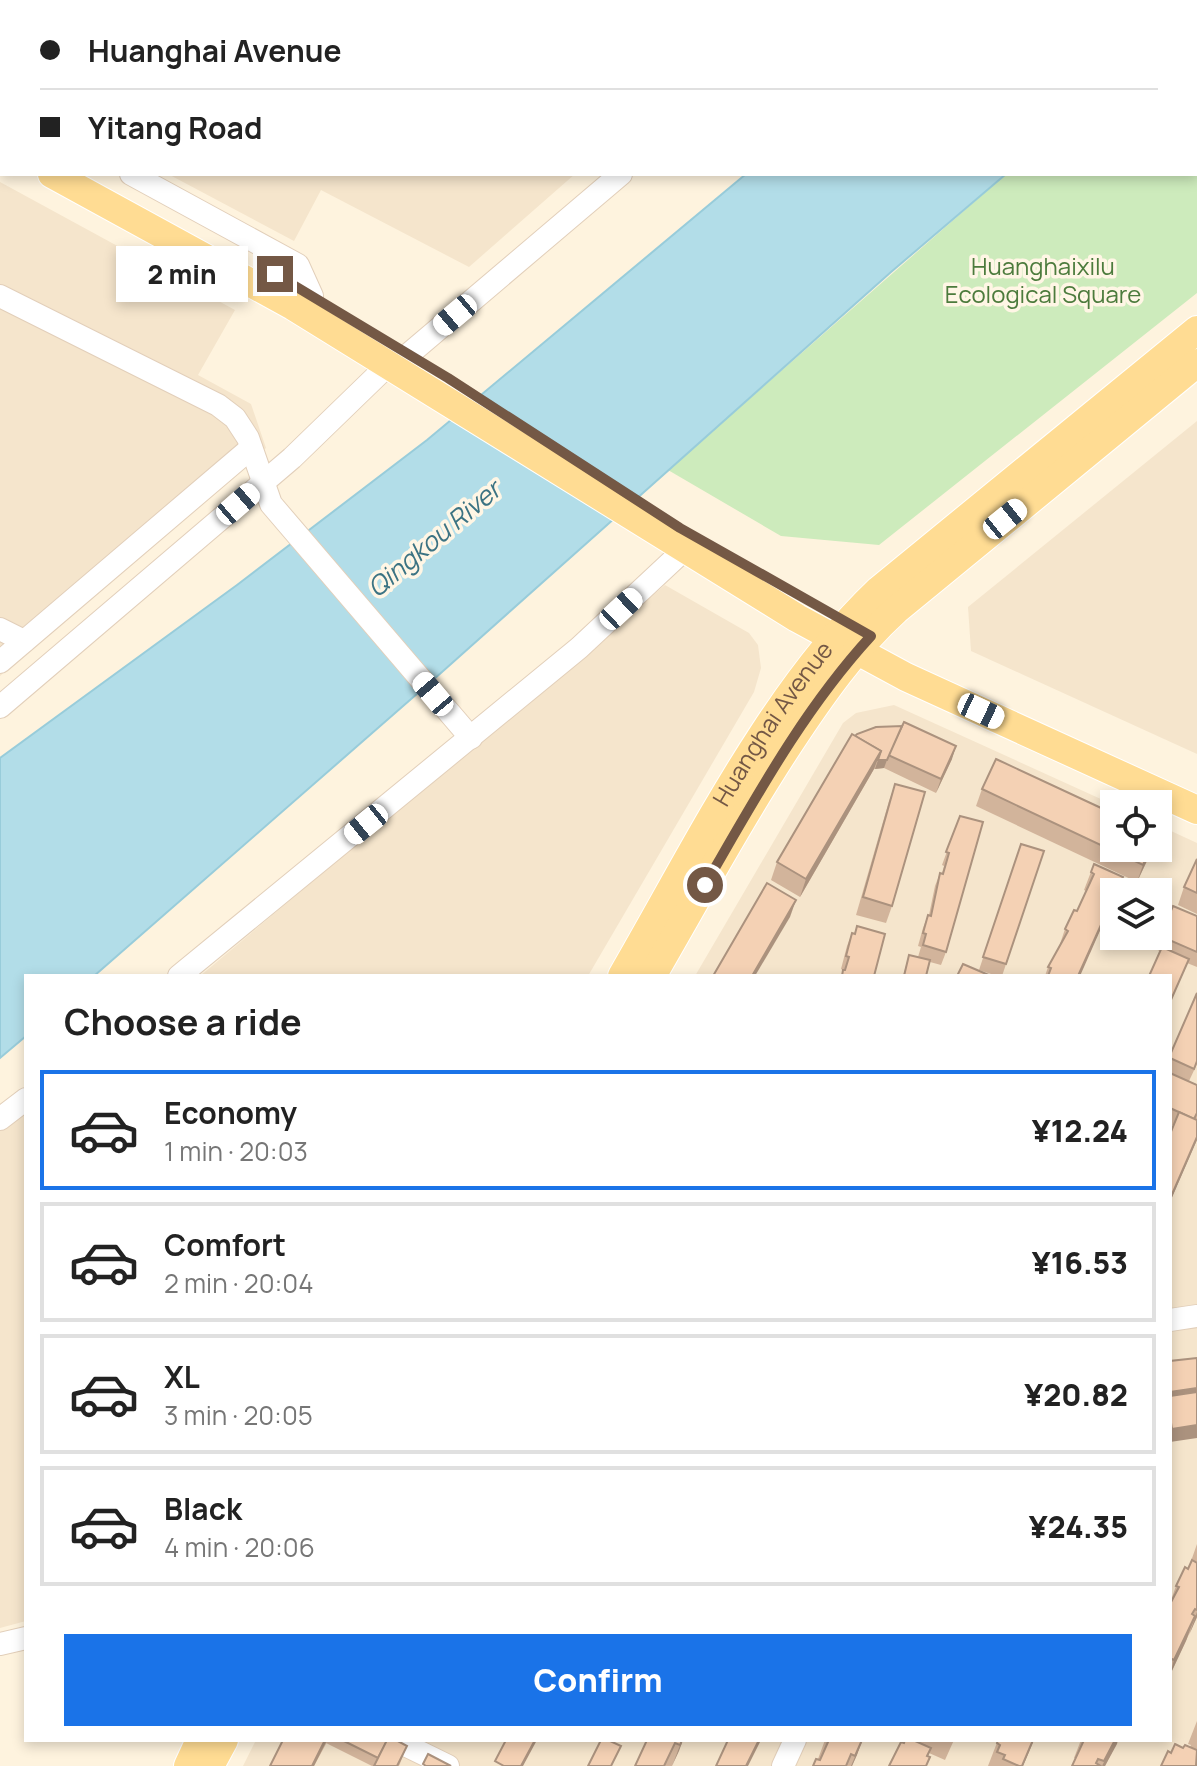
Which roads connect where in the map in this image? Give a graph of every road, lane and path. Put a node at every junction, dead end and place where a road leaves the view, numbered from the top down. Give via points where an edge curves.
1 (56, 176) edge
2 (97, 176) edge
3 (135, 176) edge
4 (616, 176) edge
5 (0, 296) edge
6 (312, 296) junction
7 (1197, 330) edge
8 (1197, 363) edge
9 (409, 366) junction
10 (251, 448) junction
11 (266, 494) junction
12 (676, 539) junction
13 (0, 629) edge
14 (853, 637) junction
15 (24, 641) junction
16 (0, 662) edge
17 (0, 707) edge
18 (471, 738) junction
19 (1197, 789) edge
20 (1197, 810) edge
21 (181, 974) edge
22 (623, 974) edge
23 (653, 974) edge
24 (24, 1101) edge
25 (0, 1119) edge
26 (1197, 1316) edge
27 (1172, 1320) edge
28 (24, 1638) edge
29 (0, 1644) edge
30 (183, 1742) edge
31 (199, 1742) edge
32 (223, 1742) edge
33 (399, 1742) edge
34 (794, 1742) edge
35 (188, 1766) edge
36 (210, 1766) edge
37 (448, 1766) edge
38 (783, 1766) edge

1 - 9 main road
2 - 6 main road
3 - 6 street via 298,265
4 - 9 street
5 - 10 street via 218,405 242,427
6 - 9 main road
7 - 14 main road, Huanghai Avenue via 879,590
8 - 14 main road, Huanghai Avenue via 920,590
9 - 11 street
9 - 12 main road
10 - 11 street
10 - 15 street
11 - 17 street
11 - 18 street
12 - 14 main road
12 - 18 street via 579,648
13 - 15 street
14 - 19 main road via 915,659
14 - 20 main road via 906,677
14 - 22 main road, Huanghai Avenue via 785,703
14 - 23 main road, Huanghai Avenue
15 - 16 street
18 - 21 street
24 - 25 street
26 - 27 street
28 - 29 street
30 - 35 street
31 - 35 main road
32 - 36 main road
33 - 37 street
34 - 38 street

